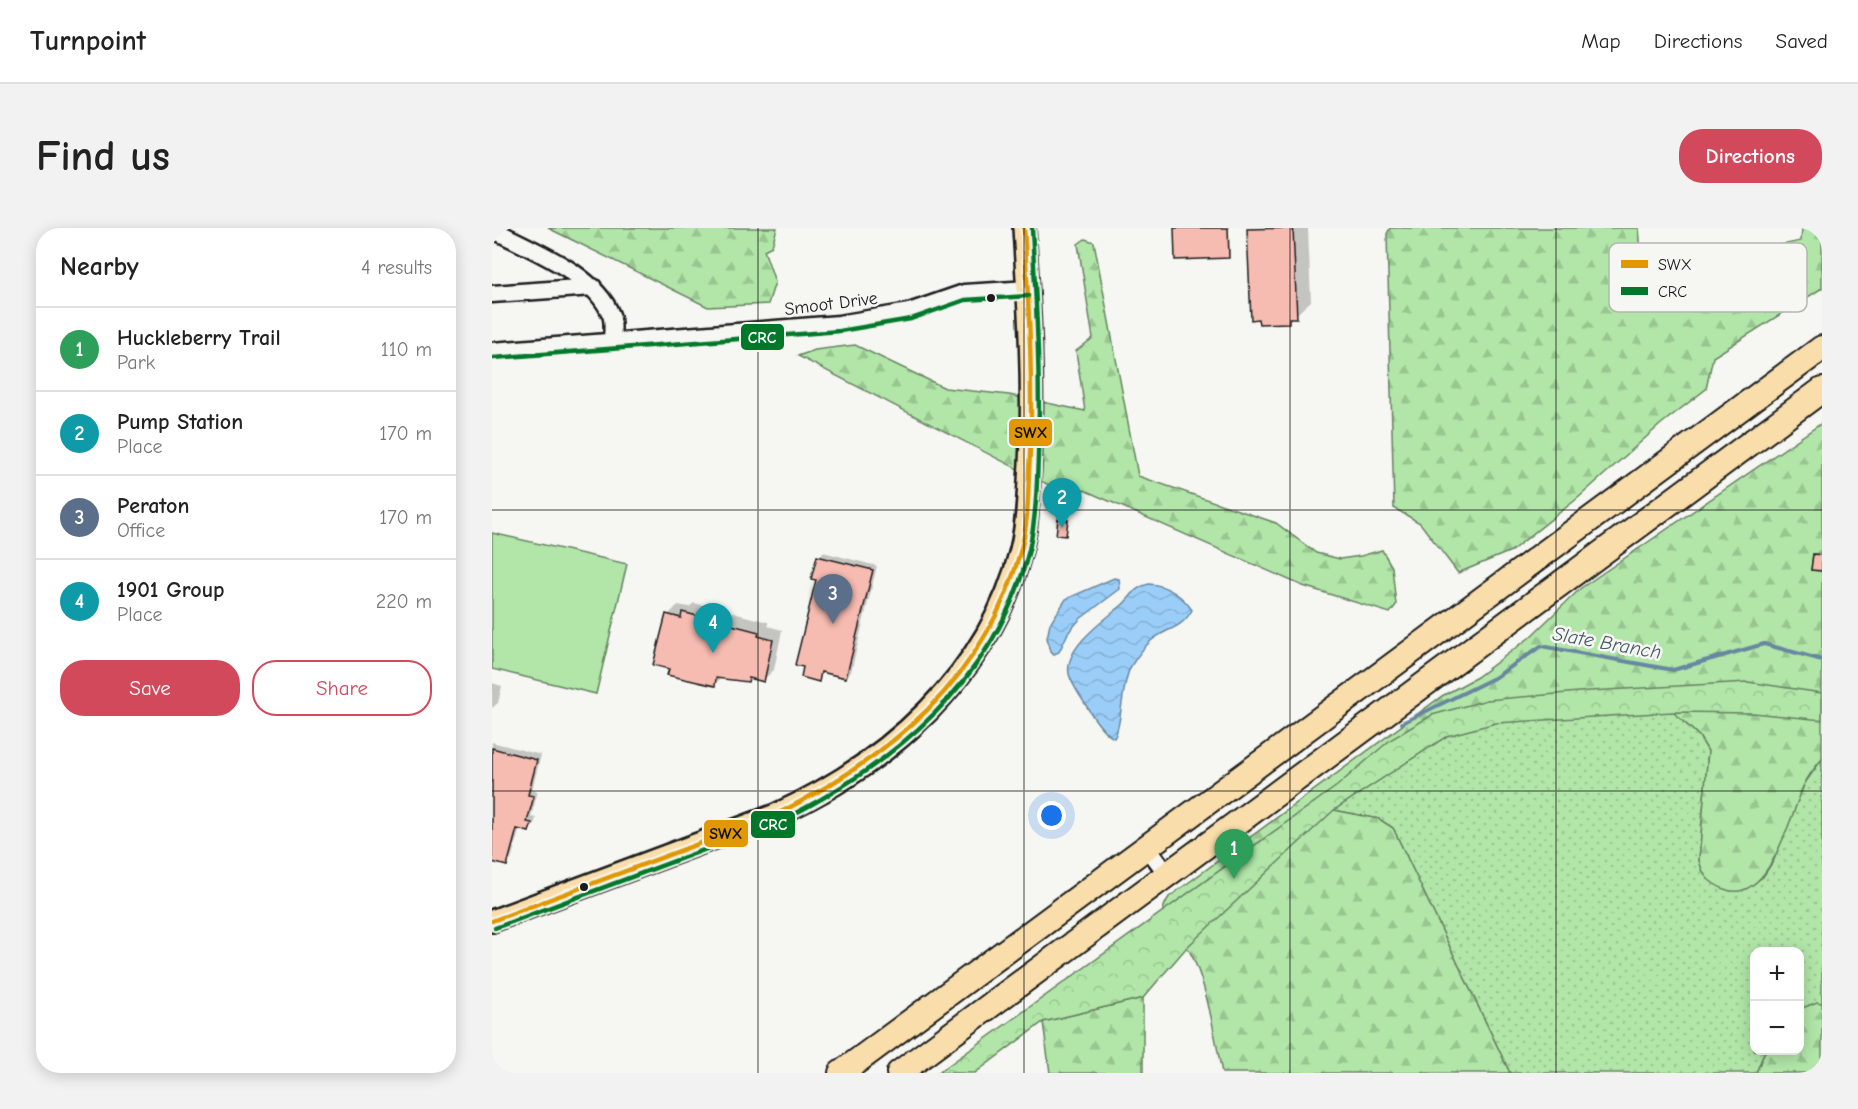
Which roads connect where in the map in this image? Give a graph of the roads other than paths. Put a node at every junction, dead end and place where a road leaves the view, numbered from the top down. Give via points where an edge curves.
1 (1023, 228) edge
2 (492, 229) edge
3 (593, 288) junction
4 (1028, 289) junction
5 (492, 294) edge
6 (612, 342) junction
7 (1822, 348) edge
8 (492, 351) edge
9 (1822, 390) edge
10 (1147, 847) junction
11 (1167, 874) junction
12 (492, 921) edge
13 (841, 1073) edge
14 (899, 1073) edge

1 - 4 main road
2 - 3 street via 560,265
3 - 5 street
3 - 6 street via 612,316
4 - 6 street, Smoot Drive via 964,293 909,312 839,324
4 - 12 main road via 1033,390 1022,547 995,620 950,687 877,758 812,799
6 - 8 street, Smoot Drive
7 - 10 highway
9 - 11 highway
10 - 11 street
10 - 13 highway
11 - 14 highway

